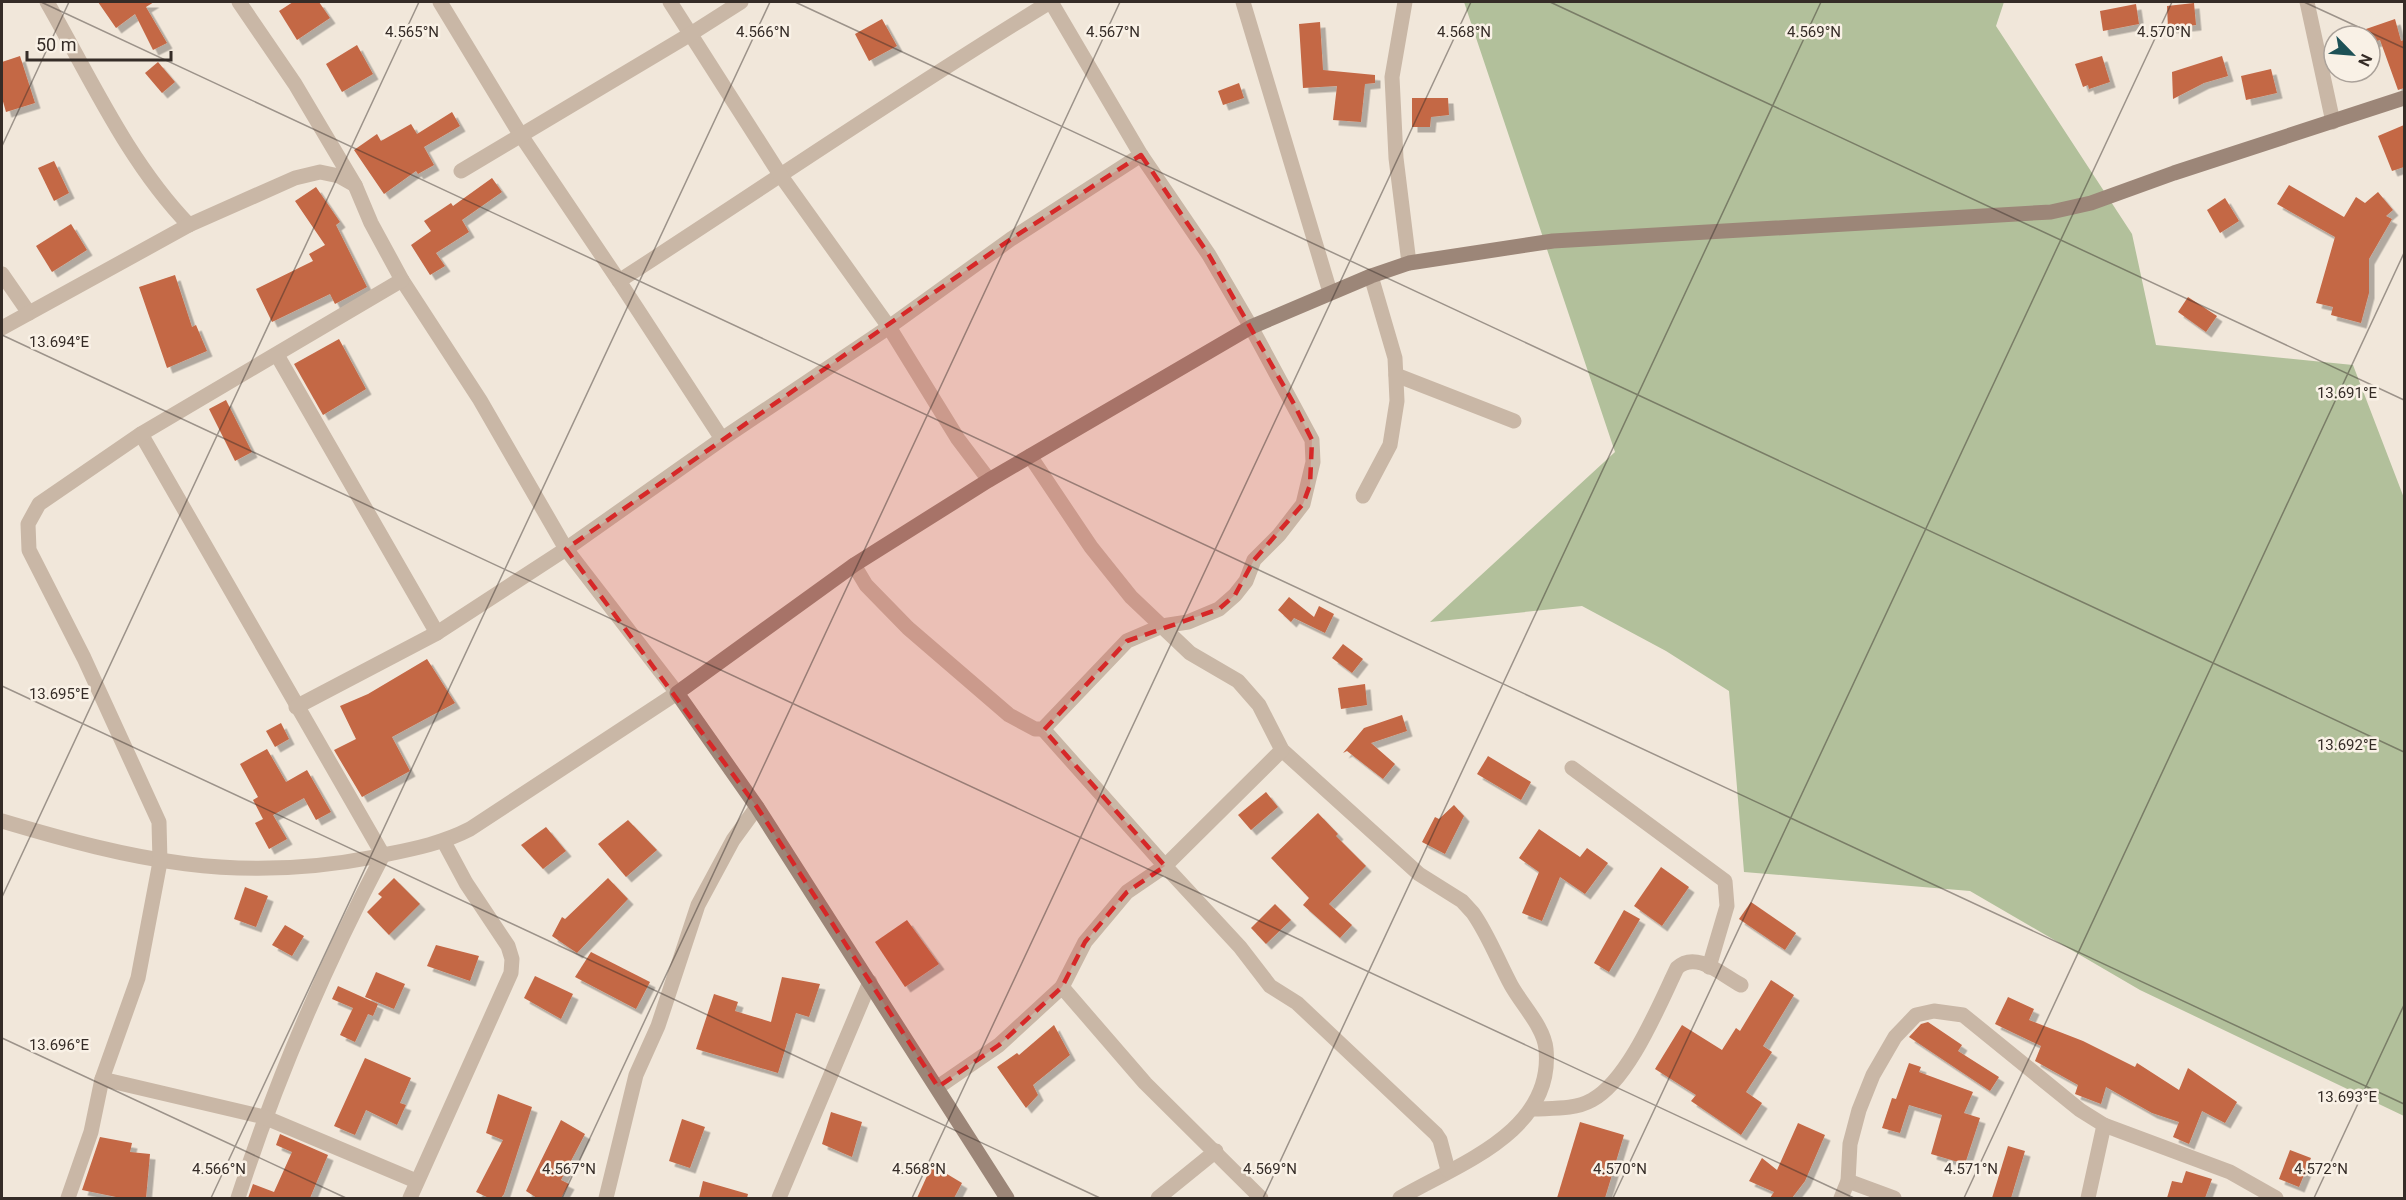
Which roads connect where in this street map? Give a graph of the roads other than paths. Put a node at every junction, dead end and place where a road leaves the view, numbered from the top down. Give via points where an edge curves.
1 (47, 2) edge
2 (239, 2) edge
3 (440, 2) edge
4 (670, 2) edge
5 (741, 2) edge
6 (1051, 2) edge
7 (1244, 2) edge
8 (1405, 2) edge
9 (2307, 2) edge
10 (689, 35) junction
11 (2404, 98) edge
12 (2333, 122) junction
13 (520, 134) junction
14 (1141, 155) junction
15 (461, 171) dead end
16 (781, 176) junction
17 (354, 184) junction
18 (189, 225) junction
19 (1409, 263) junction
20 (2, 274) edge
21 (1371, 276) junction
22 (402, 280) junction
23 (619, 281) junction
24 (1330, 292) junction
25 (30, 313) junction
26 (889, 327) junction
27 (1251, 327) junction
28 (2, 328) edge
29 (277, 355) junction
30 (1396, 375) junction
31 (1514, 421) dead end
32 (141, 434) junction
33 (722, 439) junction
34 (1030, 456) junction
35 (989, 480) junction
36 (1363, 496) dead end
37 (566, 549) junction
38 (854, 566) junction
39 (1162, 626) junction
40 (437, 633) junction
41 (677, 693) junction
42 (296, 707) junction
43 (1043, 729) junction
44 (1281, 750) junction
45 (1572, 768) dead end
46 (757, 807) junction
47 (2, 821) edge
48 (444, 842) junction
49 (382, 855) junction
50 (160, 862) junction
51 (1165, 866) junction
52 (1709, 967) junction
53 (870, 982) junction
54 (1741, 985) dead end
55 (1062, 987) junction
56 (102, 1079) junction
57 (938, 1087) junction
58 (1533, 1109) junction
59 (264, 1117) junction
60 (2104, 1125) junction
61 (1216, 1151) junction
62 (1448, 1170) junction
63 (416, 1181) junction
64 (1848, 1181) junction
65 (68, 1198) edge
66 (238, 1198) edge
67 (410, 1198) edge
68 (606, 1198) edge
69 (779, 1198) edge
70 (1007, 1198) edge
71 (1158, 1198) edge
72 (1261, 1198) edge
73 (1400, 1198) edge
74 (1841, 1198) edge
75 (1894, 1198) edge
76 (2088, 1198) edge
77 (2276, 1198) edge

1 - 18 street via 160,194
2 - 17 street via 295,84
3 - 13 street
4 - 10 street
5 - 10 street
6 - 14 street
6 - 16 street via 845,131
7 - 24 street
8 - 19 street via 1392,77 1396,158
9 - 12 street
10 - 13 street
10 - 16 street
11 - 12 street
12 - 19 street via 2091,203 2051,212 1553,241
13 - 15 street
13 - 23 street
14 - 26 street via 1011,239
14 - 27 street via 1209,255
16 - 23 street
16 - 26 street
17 - 18 street via 339,176 312,173
17 - 22 street
18 - 25 street
19 - 21 street
20 - 25 street
21 - 24 street
21 - 30 street via 1395,358
22 - 29 street
22 - 37 street via 480,400
23 - 33 street
24 - 27 street
25 - 28 street
26 - 33 street
26 - 35 street via 958,439
27 - 34 street
27 - 39 street via 1312,440 1310,485 1303,504 1254,560 1235,595 1219,609 1188,622
29 - 32 street
29 - 40 street
30 - 31 street
30 - 36 street via 1397,401 1390,445
32 - 42 street
32 - 50 street via 39,504 32,512 27,536 29,550 84,658 159,822
33 - 37 street
34 - 35 street
34 - 39 street via 1091,547 1131,597
35 - 38 street
37 - 40 street
37 - 41 street
38 - 41 street
38 - 43 street via 866,585 901,621 959,672 1010,715 1035,729
39 - 43 street via 1127,641
39 - 44 street via 1190,653 1250,692
40 - 42 street
41 - 46 street
41 - 48 street via 470,829
42 - 49 street
43 - 51 street
44 - 51 street
44 - 58 street via 1419,874 1462,901 1473,913 1546,1048 1544,1074
45 - 52 street via 1725,881 1727,906
46 - 53 street
46 - 68 street via 733,840 698,905 658,1026 636,1075
47 - 50 street
48 - 49 street
48 - 63 street via 508,946 511,973
49 - 50 street via 324,866 265,870
49 - 59 street via 311,1002
50 - 56 street via 138,978
51 - 55 street via 1127,892 1085,942
51 - 62 street via 1240,947 1270,986 1297,1003 1436,1134
52 - 54 street
52 - 58 street via 1690,960 1677,968 1627,1065 1593,1100 1570,1108
53 - 57 street
53 - 69 street
55 - 57 street via 999,1045
55 - 61 street via 1145,1083
56 - 59 street
56 - 65 street via 91,1132
57 - 70 street
58 - 62 street via 1515,1130
59 - 63 street
59 - 66 street
60 - 64 street via 1963,1015 1934,1011 1916,1015 1895,1037 1873,1075 1850,1144
60 - 76 street
60 - 77 street via 2229,1172
61 - 71 street
61 - 72 street
62 - 73 street
63 - 67 street
64 - 74 street
64 - 75 street

